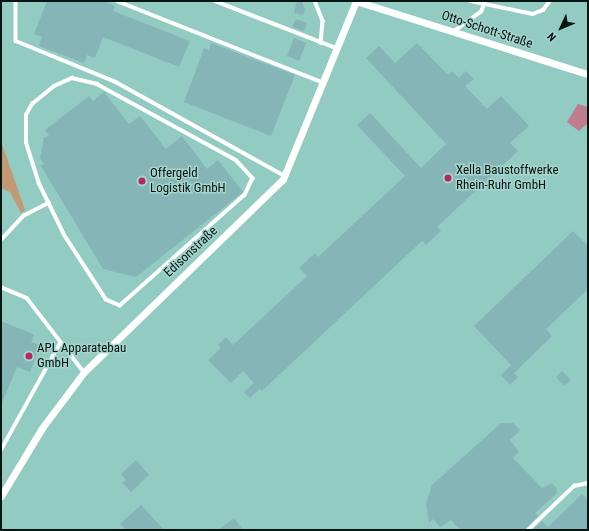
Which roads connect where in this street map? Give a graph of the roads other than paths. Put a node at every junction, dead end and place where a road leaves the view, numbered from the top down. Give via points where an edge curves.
1 (16, 1) edge
2 (117, 1) edge
3 (215, 1) edge
4 (315, 1) edge
5 (356, 1) edge
6 (471, 1) edge
7 (550, 1) edge
8 (484, 4) junction
9 (453, 32) junction
10 (321, 43) junction
11 (337, 49) junction
12 (588, 74) edge
13 (324, 83) junction
14 (285, 176) junction
15 (49, 203) junction
16 (1, 240) edge
17 (1, 287) edge
18 (60, 343) junction
19 (84, 372) junction
20 (1, 450) edge
21 (588, 482) edge
22 (1, 496) edge
23 (528, 530) edge

1 - 14 lane via 16,42 116,82
2 - 13 lane
3 - 10 lane
4 - 10 lane via 323,21
5 - 9 street, Otto-Schott-Straße
5 - 11 street, Edisonstraße
6 - 8 lane
7 - 8 lane via 543,10 533,14
8 - 9 lane via 481,12
9 - 12 street, Otto-Schott-Straße
10 - 11 lane
11 - 13 street, Edisonstraße
13 - 14 street, Edisonstraße
14 - 19 street, Edisonstraße via 272,192
15 - 15 lane via 106,300 120,306 245,195 254,178 236,160 104,87 72,78 43,95 32,104 26,115 26,143 30,162
15 - 16 lane via 23,216
17 - 18 lane via 27,298
18 - 19 lane
18 - 20 lane
19 - 22 street, Edisonstraße via 42,428
21 - 23 lane via 574,486

